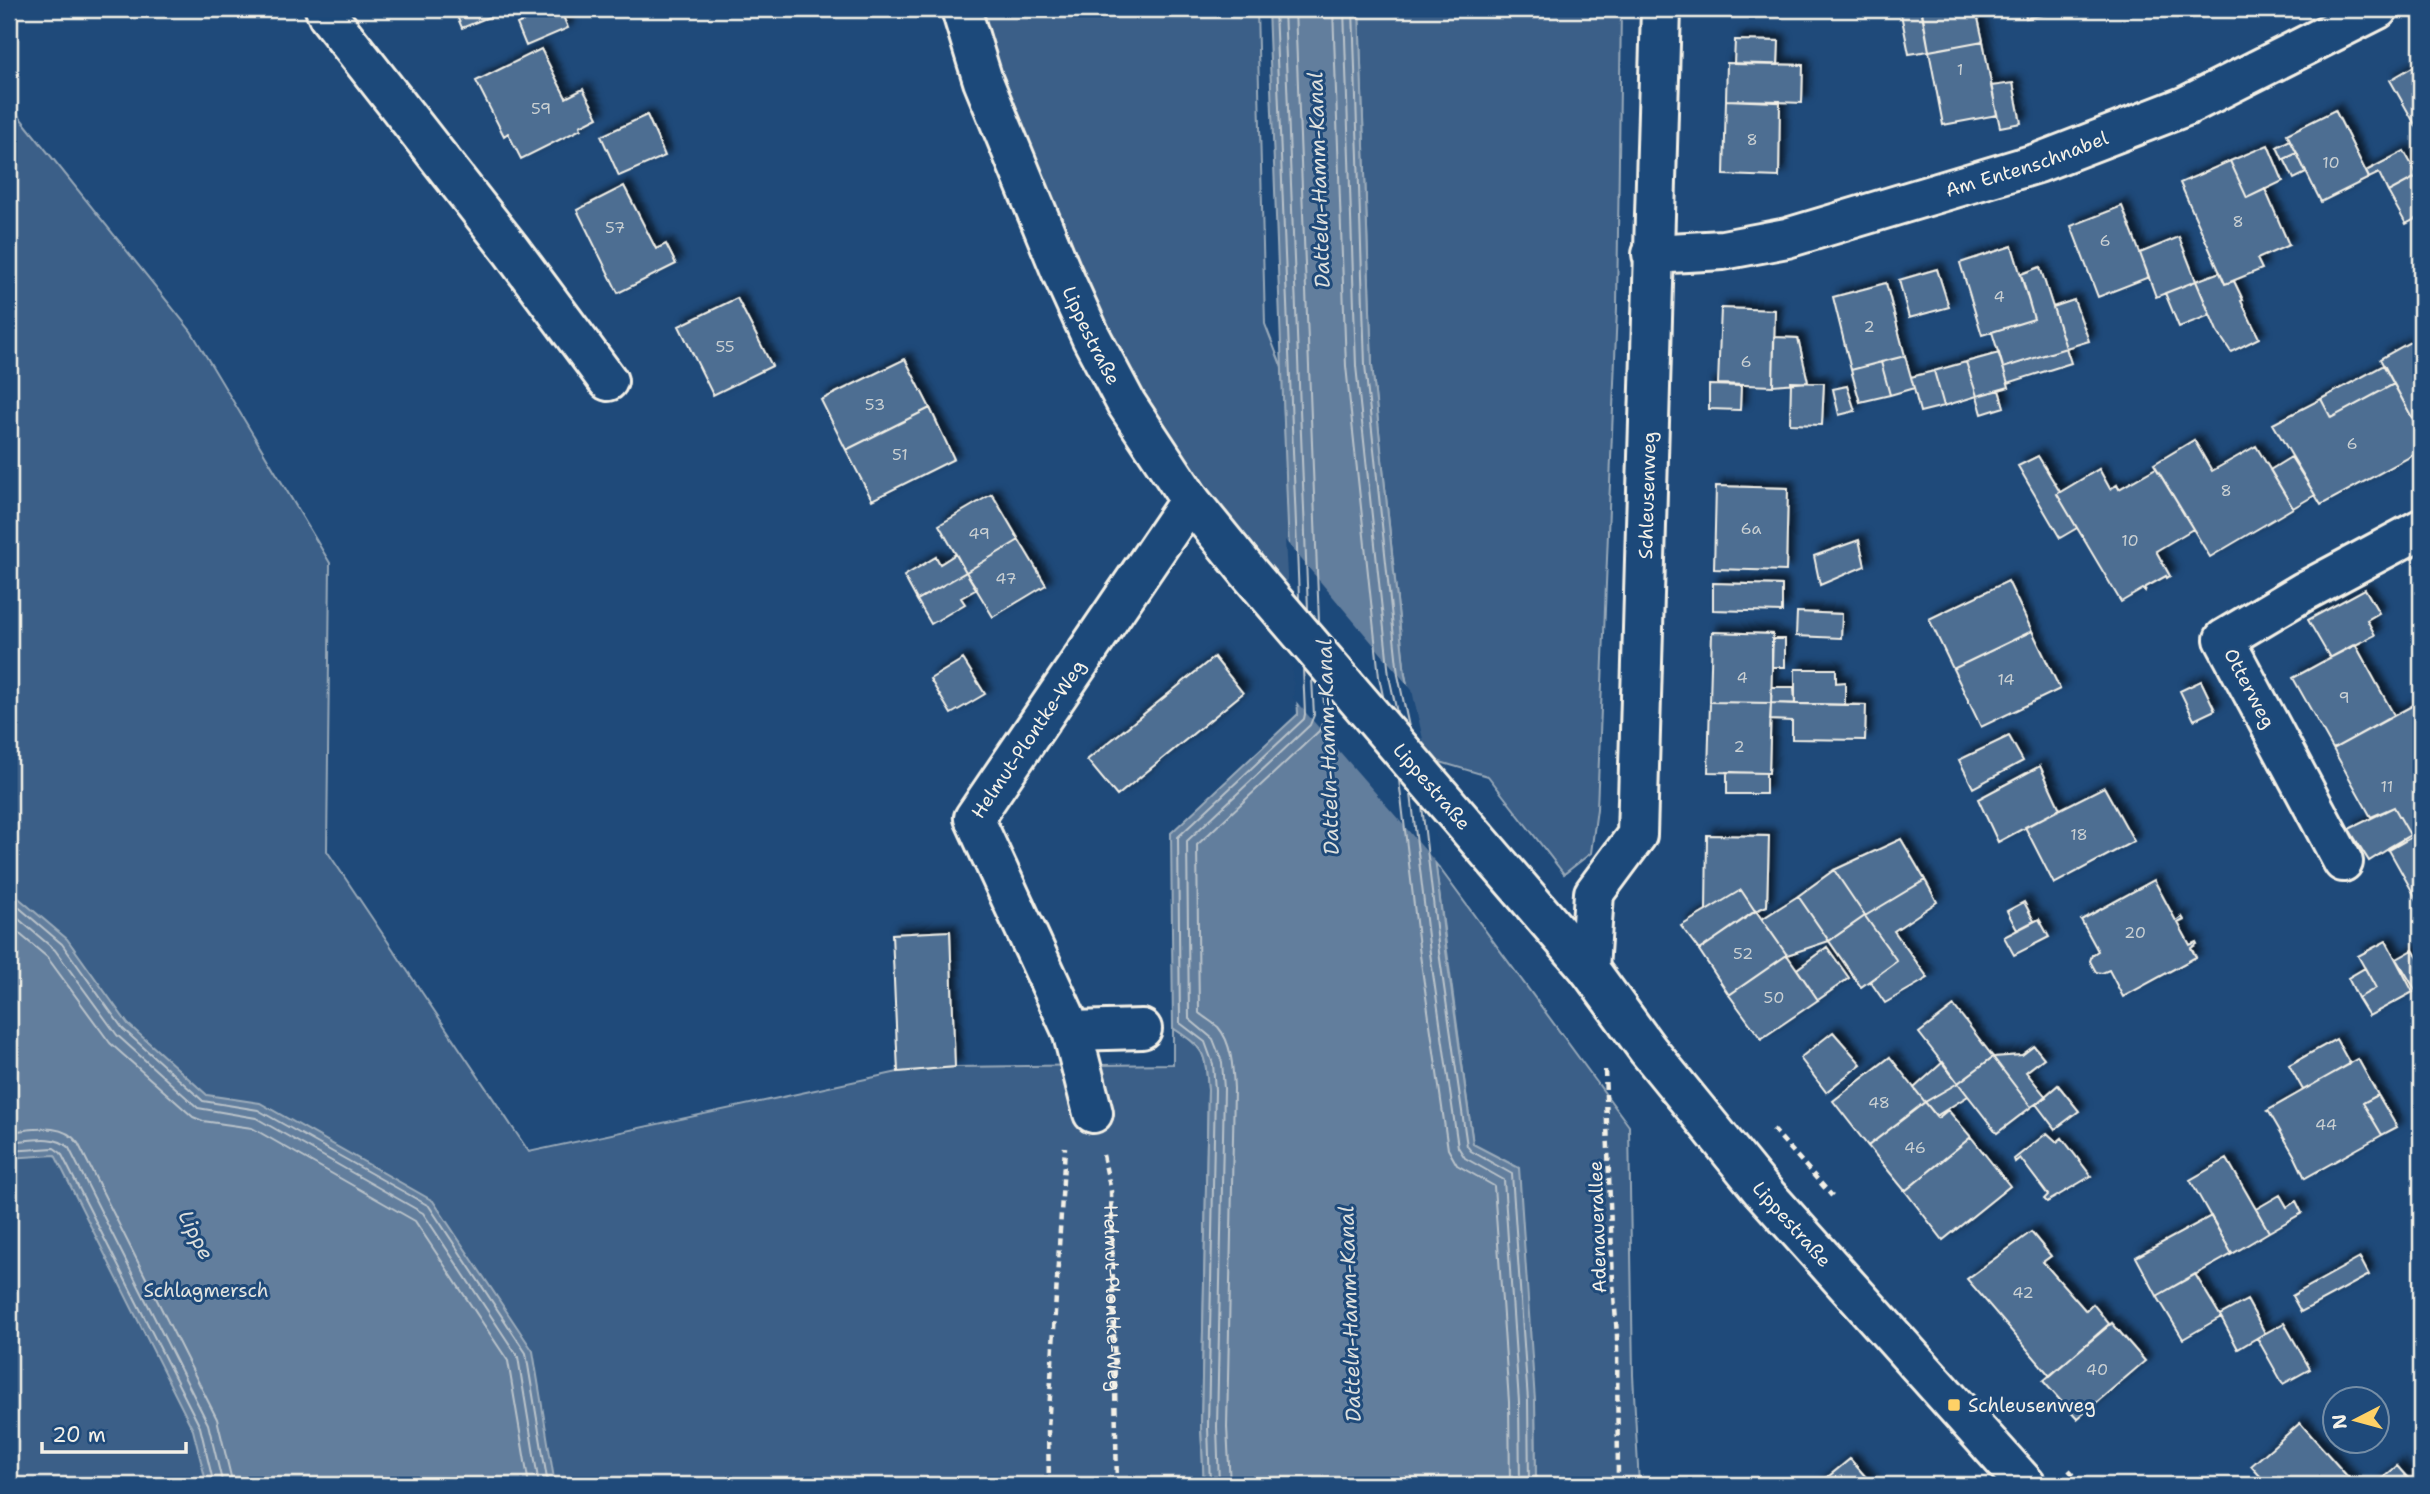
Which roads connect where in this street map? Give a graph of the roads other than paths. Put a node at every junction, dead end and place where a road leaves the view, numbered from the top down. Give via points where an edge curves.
1 (325, 9) edge
2 (961, 9) edge
3 (1661, 9) edge
4 (2378, 9) edge
5 (1652, 254) junction
6 (608, 381) dead end
7 (1190, 499) junction
8 (2421, 529) edge
9 (2343, 862) dead end
10 (1589, 969) junction
11 (1142, 1029) dead end
12 (1072, 1031) junction
13 (1093, 1113) road end
14 (2026, 1485) edge

1 - 6 street
2 - 7 street, Lippestraße via 988,93 1091,337 1126,403
3 - 5 street, Schleusenweg
4 - 5 street, Am Entenschnabel via 2186,106 2038,163 1787,239 1723,250
5 - 10 street, Schleusenweg via 1637,835 1594,893
7 - 10 street, Lippestraße
7 - 12 street, Helmut-Plontke-Weg via 974,818
8 - 9 street, Otterweg via 2224,639
10 - 14 street, Lippestraße via 1760,1188
11 - 12 street
12 - 13 street, Helmut-Plontke-Weg

